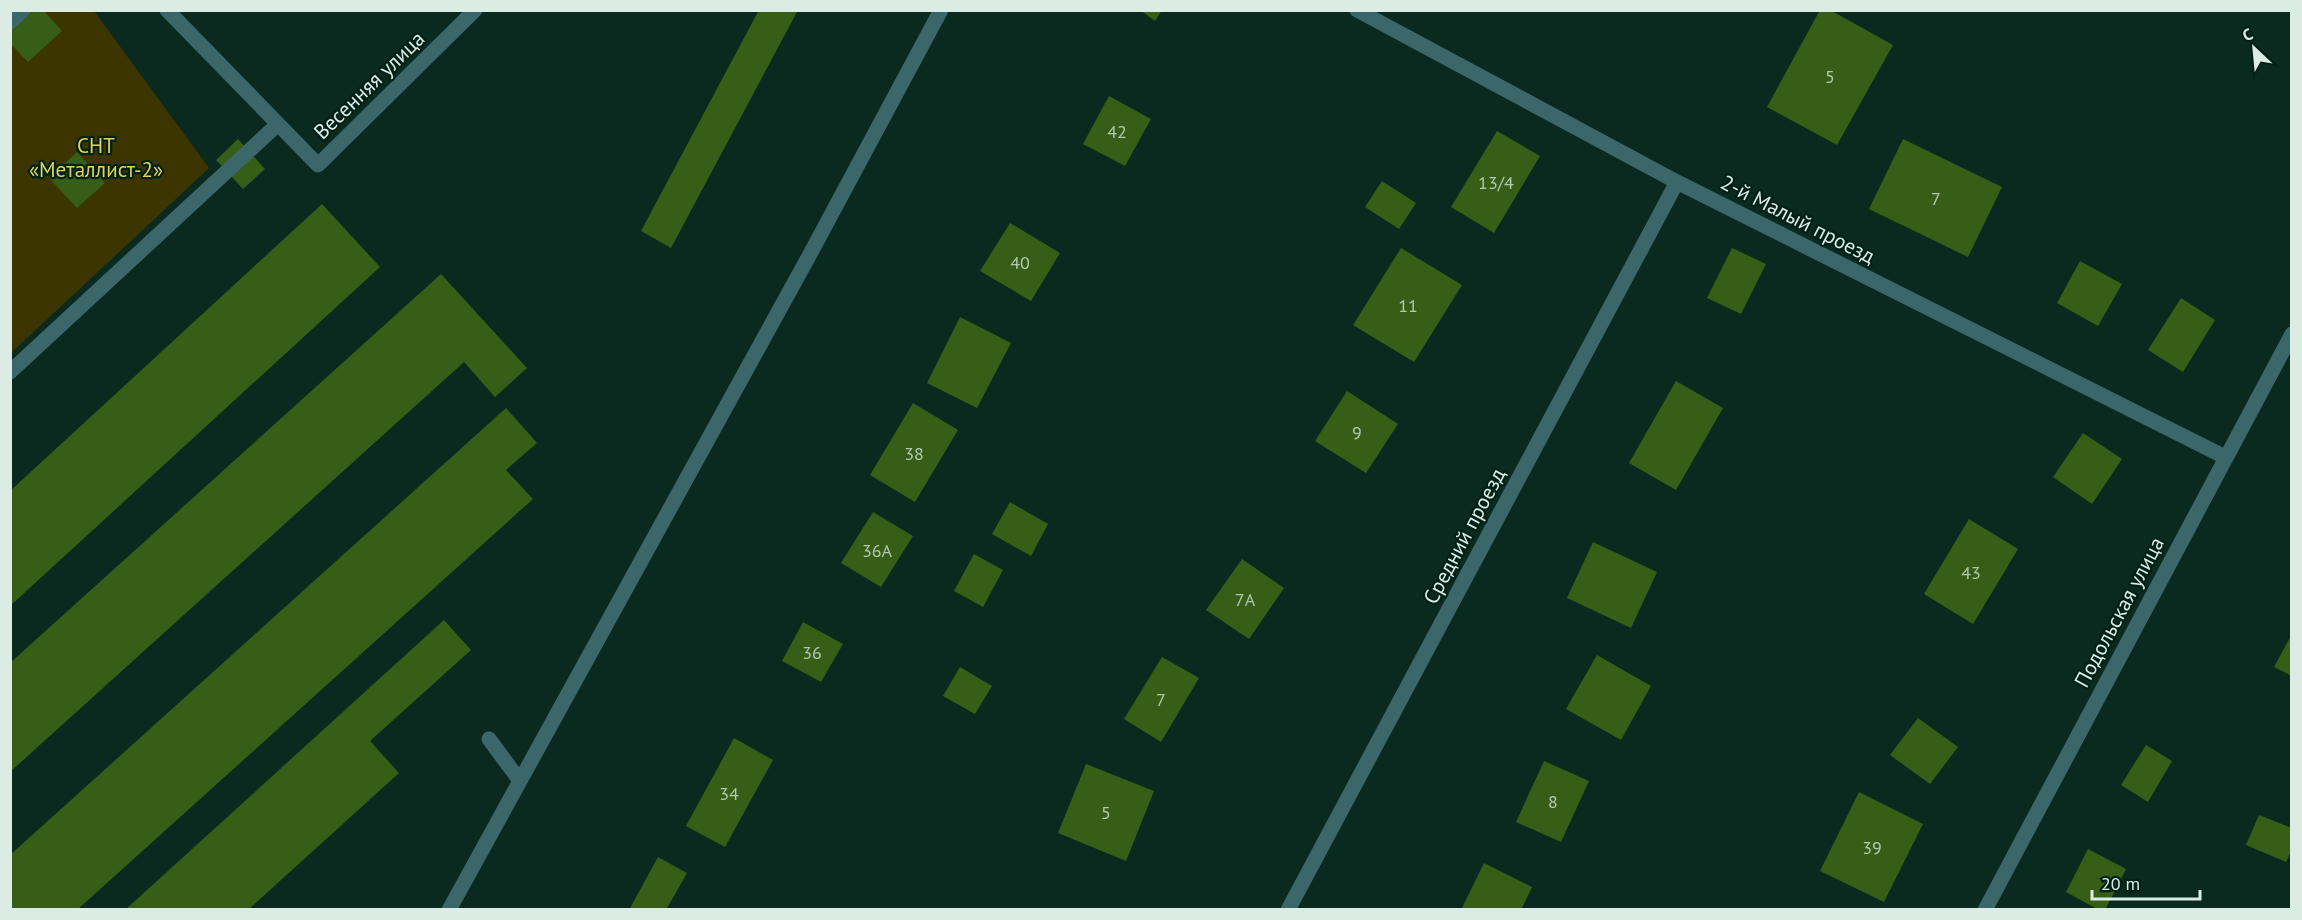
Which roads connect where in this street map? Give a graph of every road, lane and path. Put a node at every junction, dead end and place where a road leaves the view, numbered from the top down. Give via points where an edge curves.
1 (23, 10) edge
2 (166, 10) edge
3 (475, 10) edge
4 (941, 10) edge
5 (1357, 10) edge
6 (10, 22) edge
7 (278, 124) junction
8 (1677, 182) junction
9 (2292, 334) edge
10 (10, 372) edge
11 (2225, 457) junction
12 (489, 739) dead end
13 (520, 781) junction
14 (449, 909) edge
15 (1288, 909) edge
16 (1984, 909) edge

1 - 6 street
2 - 7 street
3 - 7 street, Весенняя улица via 318,165
4 - 13 street
5 - 8 street, 2-й Малый проезд
7 - 10 street
8 - 11 street, 2-й Малый проезд
8 - 15 street, Средний проезд
9 - 11 street, Подольская улица
11 - 16 street, Подольская улица
12 - 13 street
13 - 14 street

